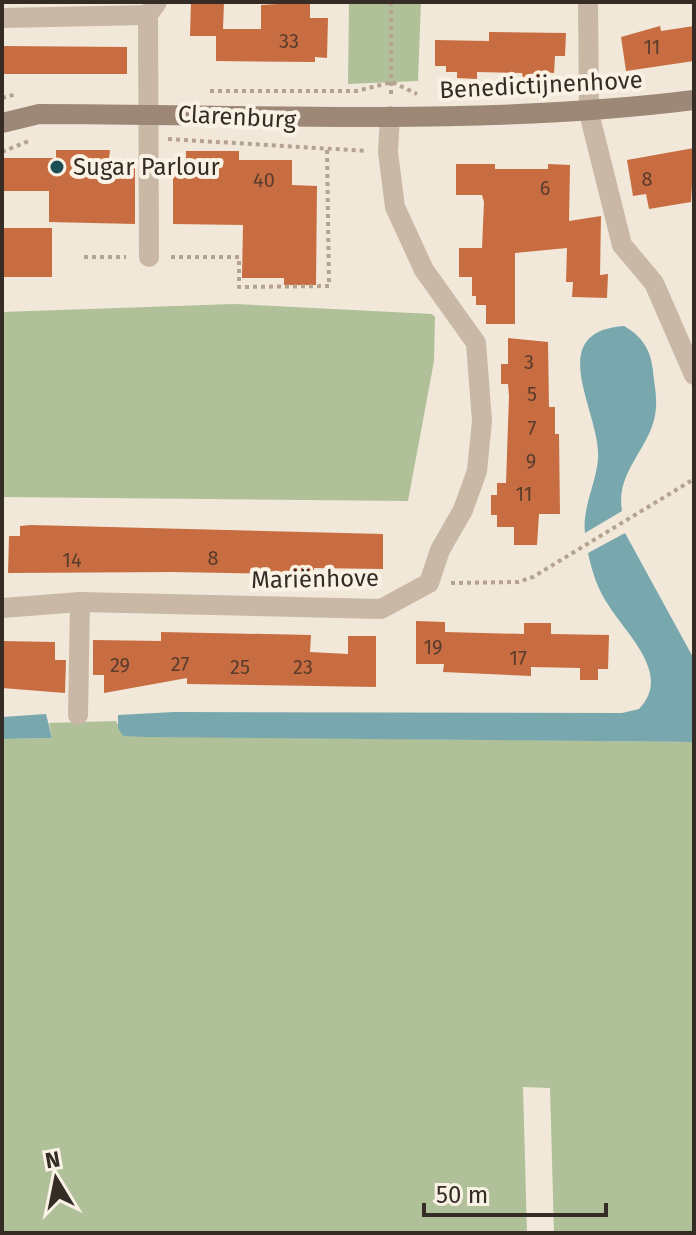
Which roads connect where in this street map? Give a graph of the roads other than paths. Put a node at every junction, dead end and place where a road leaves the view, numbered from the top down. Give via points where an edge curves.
1 (588, 2) edge
2 (152, 8) edge
3 (2, 18) edge
4 (694, 100) edge
5 (589, 113) junction
6 (147, 114) junction
7 (390, 116) junction
8 (2, 123) edge
9 (149, 257) road end
10 (694, 375) edge
11 (80, 602) junction
12 (2, 608) edge
13 (78, 715) dead end

1 - 5 street
2 - 3 street
2 - 6 street
4 - 5 street, Benedictijnenhove
5 - 7 street, Benedictijnenhove
5 - 10 street via 622,245 654,283
6 - 7 street, Clarenburg
6 - 8 street, Clarenburg via 39,114
6 - 9 street
7 - 11 street, Mariënhove via 395,207 424,270 476,343 482,421 477,471 429,583 381,609
11 - 12 street, Mariënhove
11 - 13 street

